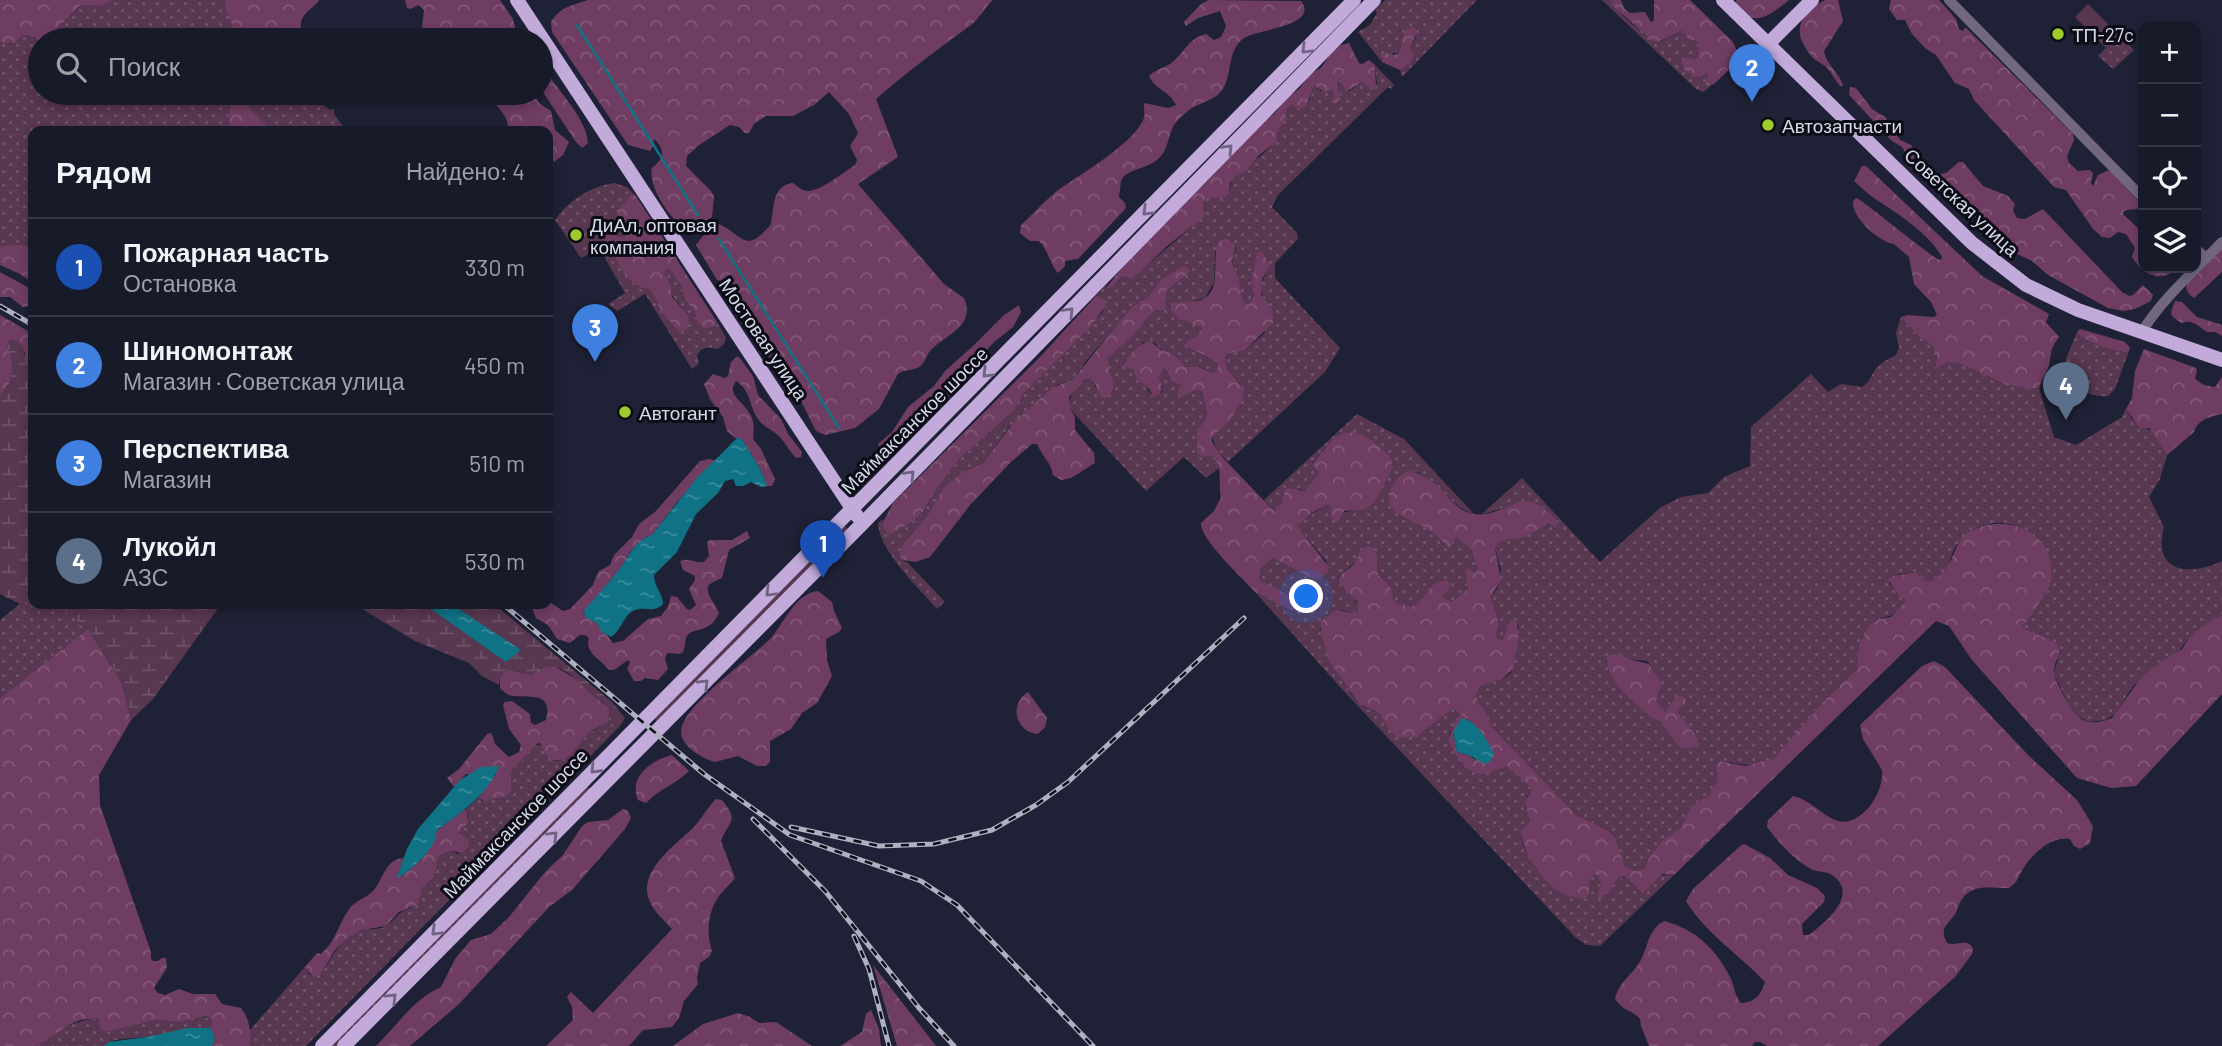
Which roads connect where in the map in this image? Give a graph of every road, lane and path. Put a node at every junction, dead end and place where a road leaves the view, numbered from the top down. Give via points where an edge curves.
1 (517, 0) edge
2 (1354, 0) edge
3 (1374, 0) edge
4 (1723, 0) edge
5 (1812, 0) edge
6 (1950, 0) edge
7 (536, 28) edge
8 (1768, 44) junction
9 (553, 54) edge
10 (2138, 193) edge
11 (2222, 242) edge
12 (2201, 254) edge
13 (2206, 258) junction
14 (2141, 333) junction
15 (2222, 360) edge
16 (853, 509) junction
17 (863, 523) junction
18 (323, 1046) edge
19 (344, 1046) edge

1 - 7 main road, Мостовая улица
2 -> 16 main road, Маймаксанское шоссе
17 -> 3 main road, Маймаксанское шоссе
4 - 8 main road, Советская улица
5 - 8 main road
6 - 10 street
8 - 14 main road, Советская улица via 1972,243 2026,285
9 - 16 main road, Мостовая улица
11 - 13 street
12 - 13 street
13 - 14 street
14 - 15 main road, Советская улица
16 - 17 main road, Мостовая улица
16 -> 18 main road, Маймаксанское шоссе
19 -> 17 main road, Маймаксанское шоссе

